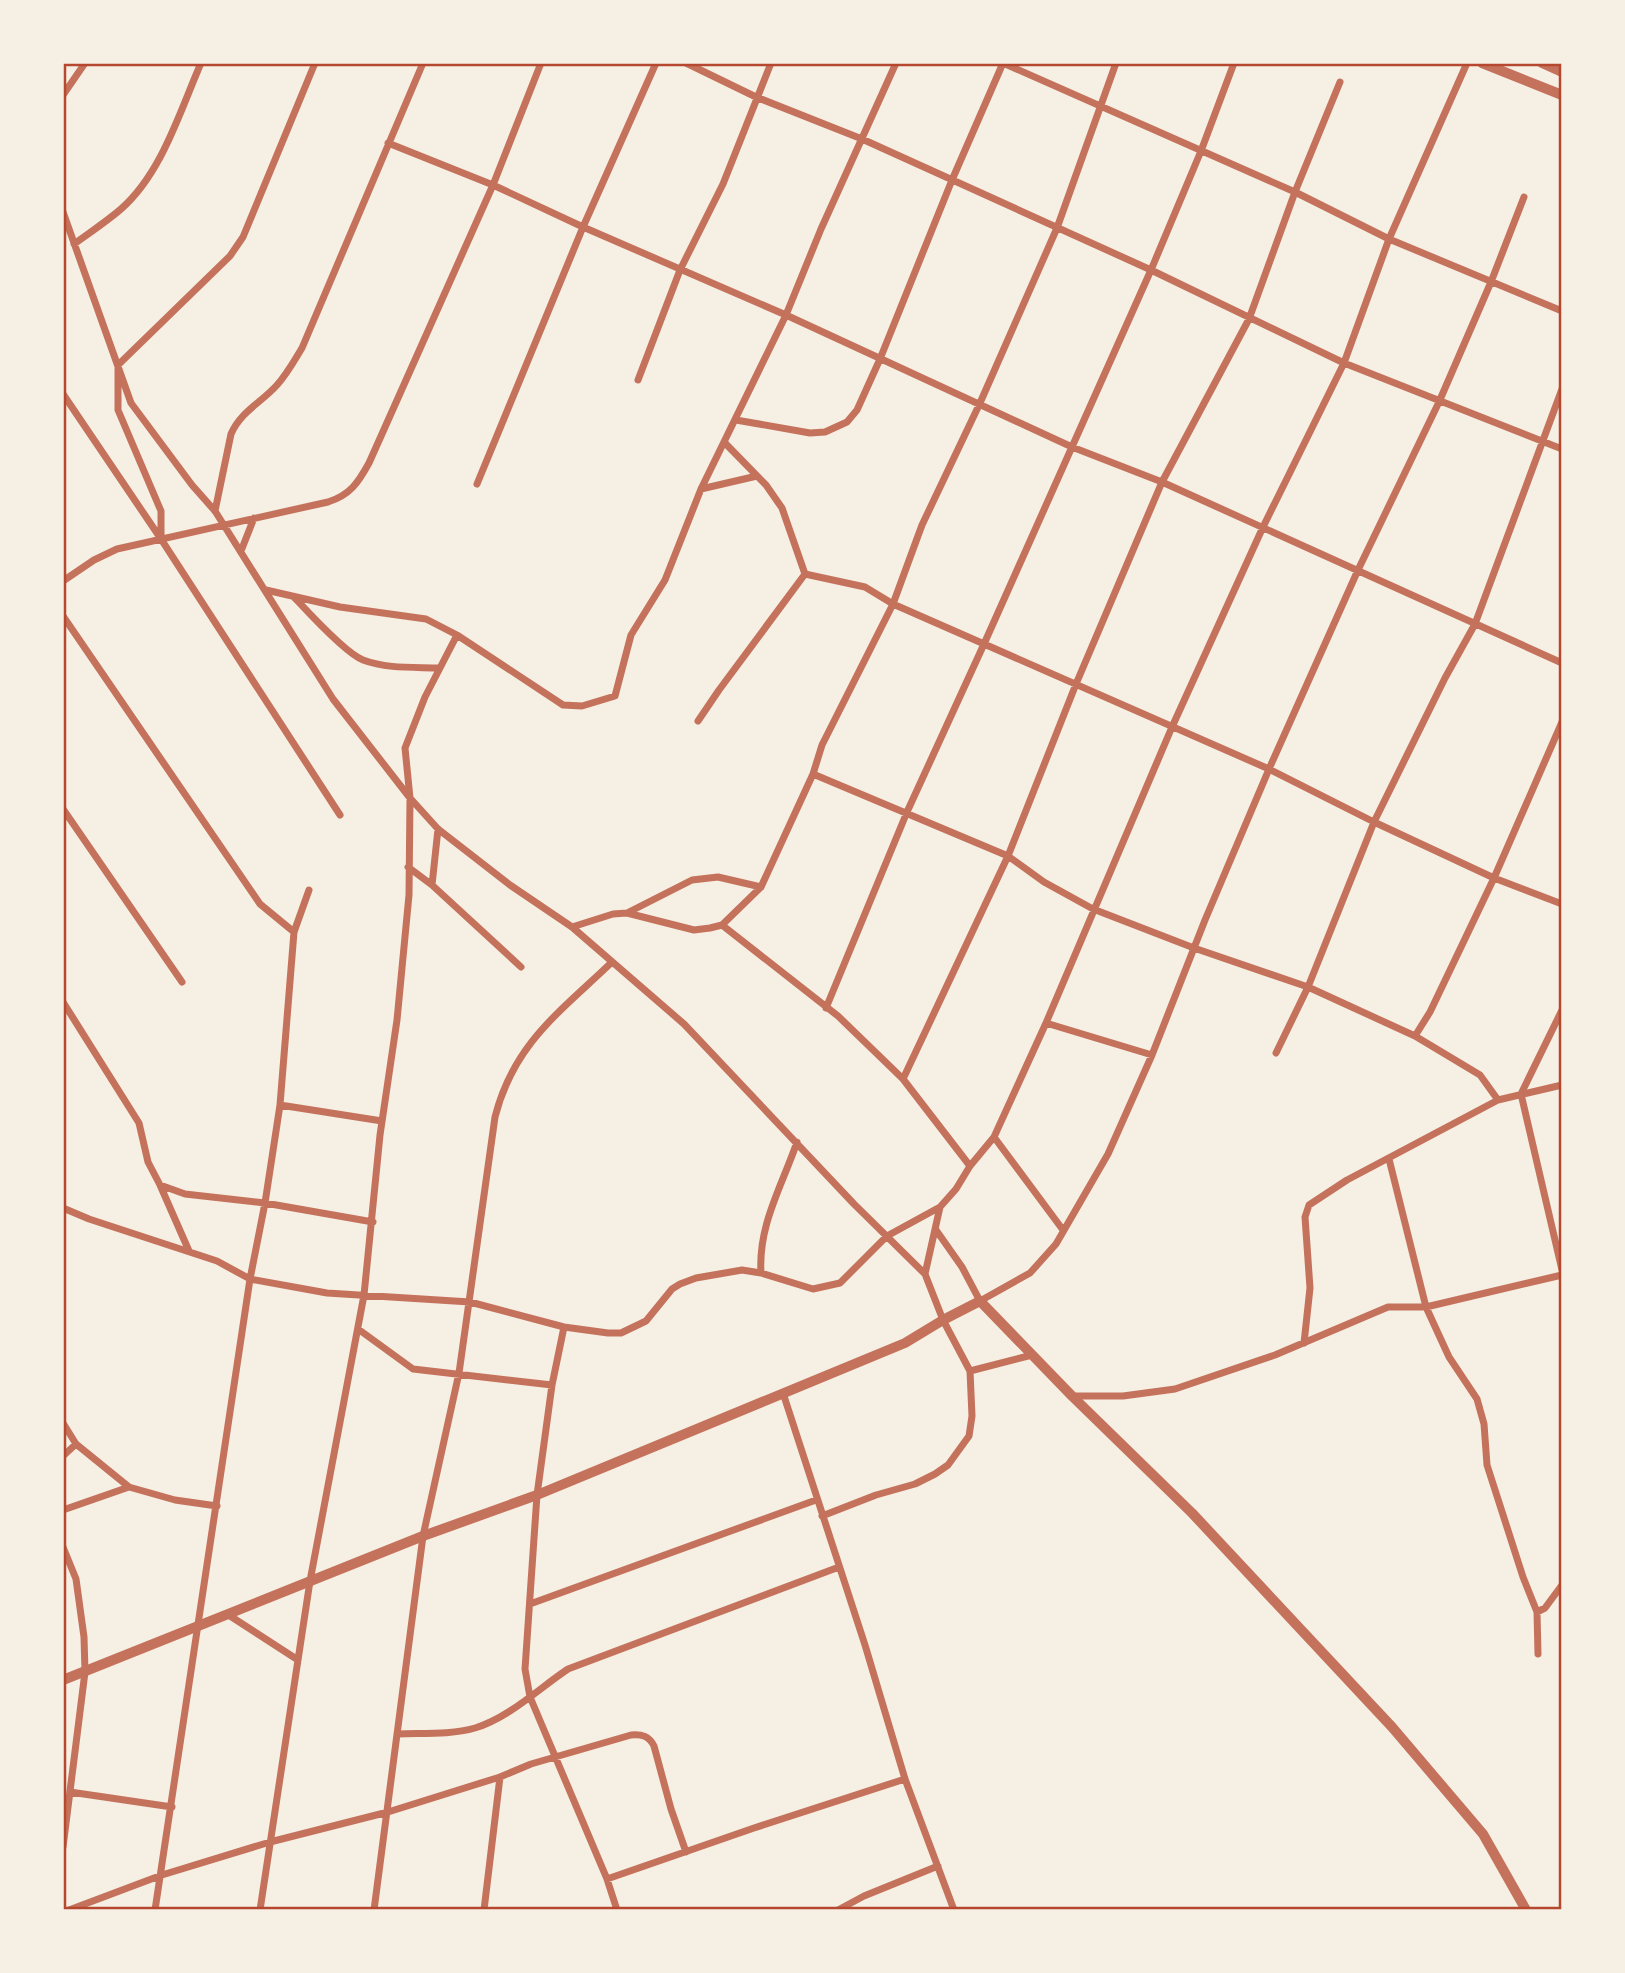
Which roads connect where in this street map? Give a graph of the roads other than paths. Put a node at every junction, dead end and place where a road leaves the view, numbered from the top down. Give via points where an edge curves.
1 (85, 63) edge
2 (201, 63) edge
3 (314, 63) edge
4 (423, 63) edge
5 (541, 63) edge
6 (656, 63) edge
7 (685, 63) edge
8 (771, 63) edge
9 (896, 63) edge
10 (1003, 63) edge
11 (1116, 63) edge
12 (1234, 63) edge
13 (1466, 63) edge
14 (1482, 63) edge
15 (1542, 63) edge
16 (1505, 67) edge
17 (1562, 72) edge
18 (1340, 82) dead end
19 (63, 95) edge
20 (1562, 95) edge
21 (756, 97) junction
22 (1100, 107) junction
23 (862, 139) junction
24 (388, 143) junction
25 (1201, 151) junction
26 (952, 180) junction
27 (493, 185) junction
28 (1295, 192) junction
29 (1524, 197) dead end
30 (63, 212) edge
31 (583, 228) junction
32 (1057, 228) junction
33 (1389, 239) junction
34 (74, 244) junction
35 (680, 270) junction
36 (1151, 270) junction
37 (1491, 282) junction
38 (1562, 311) edge
39 (786, 315) junction
40 (1249, 318) junction
41 (880, 359) junction
42 (1344, 363) junction
43 (118, 365) junction
44 (638, 380) dead end
45 (1562, 389) edge
46 (63, 394) edge
47 (1439, 402) junction
48 (980, 403) junction
49 (736, 420) junction
50 (1544, 441) junction
51 (725, 443) junction
52 (1072, 447) junction
53 (1562, 449) edge
54 (757, 476) junction
55 (1162, 482) junction
56 (477, 484) dead end
57 (701, 489) junction
58 (215, 511) junction
59 (254, 518) junction
60 (224, 524) junction
61 (1263, 527) junction
62 (161, 538) junction
63 (241, 551) junction
64 (1358, 570) junction
65 (805, 574) junction
66 (63, 582) edge
67 (266, 590) junction
68 (294, 597) junction
69 (893, 604) junction
70 (63, 616) edge
71 (1475, 624) junction
72 (457, 635) junction
73 (984, 645) junction
74 (1562, 663) edge
75 (439, 667) junction
76 (1076, 684) junction
77 (698, 721) dead end
78 (1562, 722) edge
79 (1172, 727) junction
80 (1269, 769) junction
81 (813, 774) junction
82 (410, 798) junction
83 (63, 809) edge
84 (907, 811) junction
85 (340, 815) dead end
86 (1374, 822) junction
87 (438, 829) junction
88 (1008, 856) junction
89 (408, 867) junction
90 (1494, 878) junction
91 (432, 885) junction
92 (761, 887) junction
93 (309, 890) dead end
94 (1562, 904) edge
95 (1093, 909) junction
96 (627, 913) junction
97 (722, 925) junction
98 (572, 927) junction
99 (294, 932) junction
100 (1194, 948) junction
101 (612, 962) junction
102 (521, 967) dead end
103 (182, 982) dead end
104 (1308, 987) junction
105 (63, 1002) edge
106 (826, 1007) junction
107 (1562, 1010) edge
108 (1046, 1023) junction
109 (1415, 1036) junction
110 (1276, 1053) dead end
111 (1152, 1055) junction
112 (903, 1079) junction
113 (1562, 1085) edge
114 (1521, 1094) junction
115 (1498, 1100) junction
116 (279, 1105) junction
117 (382, 1121) junction
118 (994, 1137) junction
119 (797, 1142) junction
120 (1389, 1159) junction
121 (970, 1166) junction
122 (160, 1185) junction
123 (265, 1203) junction
124 (940, 1207) junction
125 (63, 1208) edge
126 (373, 1222) junction
127 (936, 1230) junction
128 (1063, 1230) junction
129 (887, 1236) junction
130 (189, 1251) junction
131 (1562, 1272) edge
132 (761, 1273) junction
133 (925, 1275) junction
134 (250, 1279) junction
135 (364, 1295) junction
136 (980, 1301) junction
137 (470, 1302) junction
138 (1426, 1307) junction
139 (943, 1320) junction
140 (564, 1328) junction
141 (358, 1329) junction
142 (1304, 1343) junction
143 (1032, 1355) junction
144 (970, 1371) junction
145 (459, 1373) junction
146 (552, 1385) junction
147 (783, 1393) junction
148 (1072, 1396) junction
149 (63, 1423) edge
150 (76, 1444) junction
151 (63, 1456) edge
152 (129, 1487) junction
153 (537, 1494) junction
154 (816, 1500) junction
155 (217, 1506) junction
156 (63, 1510) edge
157 (822, 1516) junction
158 (423, 1536) junction
159 (63, 1547) edge
160 (839, 1567) junction
161 (310, 1581) junction
162 (1562, 1584) edge
163 (530, 1605) junction
164 (1537, 1612) junction
165 (227, 1614) junction
166 (198, 1625) junction
167 (1538, 1654) dead end
168 (298, 1660) junction
169 (85, 1672) junction
170 (63, 1680) edge
171 (530, 1697) junction
172 (398, 1734) junction
173 (556, 1758) junction
174 (500, 1777) junction
175 (905, 1779) junction
176 (70, 1793) junction
177 (172, 1807) junction
178 (388, 1812) junction
179 (270, 1842) junction
180 (63, 1847) edge
181 (686, 1852) junction
182 (938, 1866) junction
183 (162, 1875) junction
184 (607, 1879) junction
185 (69, 1910) edge
186 (156, 1910) edge
187 (260, 1910) edge
188 (374, 1910) edge
189 (484, 1910) edge
190 (617, 1910) edge
191 (838, 1910) edge
192 (954, 1910) edge
193 (1526, 1910) edge

1 - 19 street
2 - 34 street via 143,184 122,208
3 - 43 street via 243,237 212,274
4 - 24 street
5 - 27 street
6 - 31 street
7 - 21 street
8 - 21 street
9 - 23 street
10 - 22 street
10 - 26 street
11 - 22 street
12 - 25 street
13 - 33 street
14 - 16 street
15 - 17 street
16 - 20 street
18 - 28 street
21 - 23 street
21 - 35 street via 723,184
22 - 25 street
22 - 32 street
23 - 26 street
23 - 39 street
24 - 27 street
24 - 58 street via 302,348 276,387 236,423
25 - 28 street
25 - 36 street
26 - 32 street
26 - 41 street
27 - 31 street
27 - 59 street via 358,482 342,498
28 - 33 street
28 - 40 street
29 - 37 street
30 - 34 street
31 - 35 street
31 - 56 street
32 - 36 street
32 - 48 street
33 - 37 street
33 - 42 street
34 - 43 street
35 - 39 street
35 - 44 street
36 - 40 street
36 - 52 street
37 - 38 street
37 - 47 street
39 - 41 street
39 - 49 street
40 - 42 street
40 - 55 street
41 - 48 street
41 - 49 street via 857,410 837,428 810,433
42 - 47 street
42 - 61 street
43 - 58 street via 131,403
43 - 62 street via 118,410 161,511
45 - 50 street
46 - 62 street
47 - 50 street
47 - 64 street
48 - 52 street
48 - 69 street via 922,525
49 - 51 street
50 - 53 street
50 - 71 street
51 - 54 street
51 - 57 street
52 - 55 street
52 - 73 street
54 - 57 street
54 - 65 street via 782,508
55 - 61 street
55 - 76 street
57 - 72 street via 665,580 631,635 615,695 582,706 563,705
58 - 60 street
59 - 60 street
59 - 63 street
60 - 62 street
60 - 63 street
61 - 64 street
61 - 79 street
62 - 66 street via 117,549
62 - 85 street
63 - 67 street
64 - 71 street
64 - 80 street
65 - 69 street via 865,587
65 - 77 street
67 - 68 street
67 - 82 street via 333,699
68 - 72 street via 426,620
68 - 75 street via 360,659 388,666
69 - 73 street
69 - 81 street via 822,745
70 - 99 street via 260,904
71 - 74 street
71 - 86 street
72 - 75 street
73 - 76 street
73 - 84 street
75 - 82 street via 405,748
76 - 79 street
76 - 88 street
78 - 90 street
79 - 80 street
79 - 95 street
80 - 86 street
80 - 100 street
81 - 84 street
81 - 92 street
82 - 87 street
82 - 89 street
83 - 103 street
84 - 88 street
84 - 106 street
86 - 90 street
86 - 104 street
87 - 91 street
87 - 98 street
88 - 95 street
88 - 112 street
89 - 91 street
89 - 117 street via 397,1020
90 - 94 street
90 - 109 street
91 - 102 street
92 - 96 street via 718,877 692,880
92 - 97 street
93 - 99 street
95 - 100 street
95 - 108 street
96 - 97 street via 694,930
96 - 98 street
97 - 106 street
98 - 101 street
99 - 116 street
100 - 104 street
100 - 111 street
101 - 119 street via 684,1024
101 - 137 street via 532,1039 501,1091
104 - 109 street
104 - 110 street
105 - 122 street via 129,1106
106 - 112 street
107 - 114 street
108 - 111 street
108 - 118 street
109 - 115 street via 1480,1075
111 - 128 street via 1108,1154
112 - 121 street
113 - 114 street
114 - 115 street
114 - 131 street
115 - 120 street
116 - 117 street
116 - 123 street
117 - 126 street
118 - 121 street
118 - 128 street
119 - 129 street
119 - 132 street via 765,1224
120 - 138 street
120 - 142 street via 1309,1205 1305,1217 1310,1288
121 - 124 street
122 - 123 street via 185,1194
122 - 130 street
123 - 126 street
123 - 134 street
124 - 127 street
124 - 129 street
125 - 130 street
126 - 135 street
127 - 133 street
127 - 136 street
128 - 136 street via 1030,1273
129 - 132 street via 840,1283 813,1289
129 - 133 street
130 - 134 street
131 - 138 street
132 - 140 street via 742,1270 680,1284 646,1321 621,1333
133 - 139 street
134 - 135 street
134 - 155 street
135 - 137 street
135 - 141 street
136 - 139 street
136 - 143 street
137 - 140 street
137 - 145 street
138 - 142 street via 1388,1307
138 - 164 street via 1449,1357 1477,1399 1487,1465
139 - 144 street
139 - 147 street via 905,1343
140 - 146 street
141 - 145 street via 413,1369
141 - 161 street
142 - 148 street via 1175,1389 1124,1396
143 - 144 street
143 - 148 street
144 - 157 street via 969,1436 948,1465 915,1484
145 - 146 street
145 - 158 street
146 - 153 street
147 - 153 street
147 - 154 street
148 - 193 street via 1192,1513 1392,1727 1483,1834
149 - 150 street
150 - 151 street
150 - 152 street
152 - 155 street
152 - 156 street
153 - 158 street
153 - 163 street
154 - 157 street
154 - 163 street
155 - 166 street
157 - 160 street
158 - 161 street
158 - 172 street
159 - 169 street via 78,1588
160 - 171 street via 568,1669
160 - 175 street
161 - 165 street
161 - 168 street
162 - 164 street
163 - 171 street via 525,1669
164 - 167 street
165 - 166 street
165 - 168 street
166 - 169 street
166 - 177 street
168 - 179 street
169 - 170 street
169 - 176 street
171 - 172 street via 473,1728
171 - 173 street
172 - 178 street
173 - 174 street
173 - 181 street via 631,1735 650,1739
173 - 184 street
174 - 178 street
174 - 189 street
175 - 181 street
175 - 182 street
176 - 177 street
176 - 180 street
177 - 183 street
178 - 179 street
178 - 188 street
179 - 183 street
179 - 187 street
181 - 184 street
182 - 191 street
182 - 192 street
183 - 185 street
183 - 186 street
184 - 190 street

